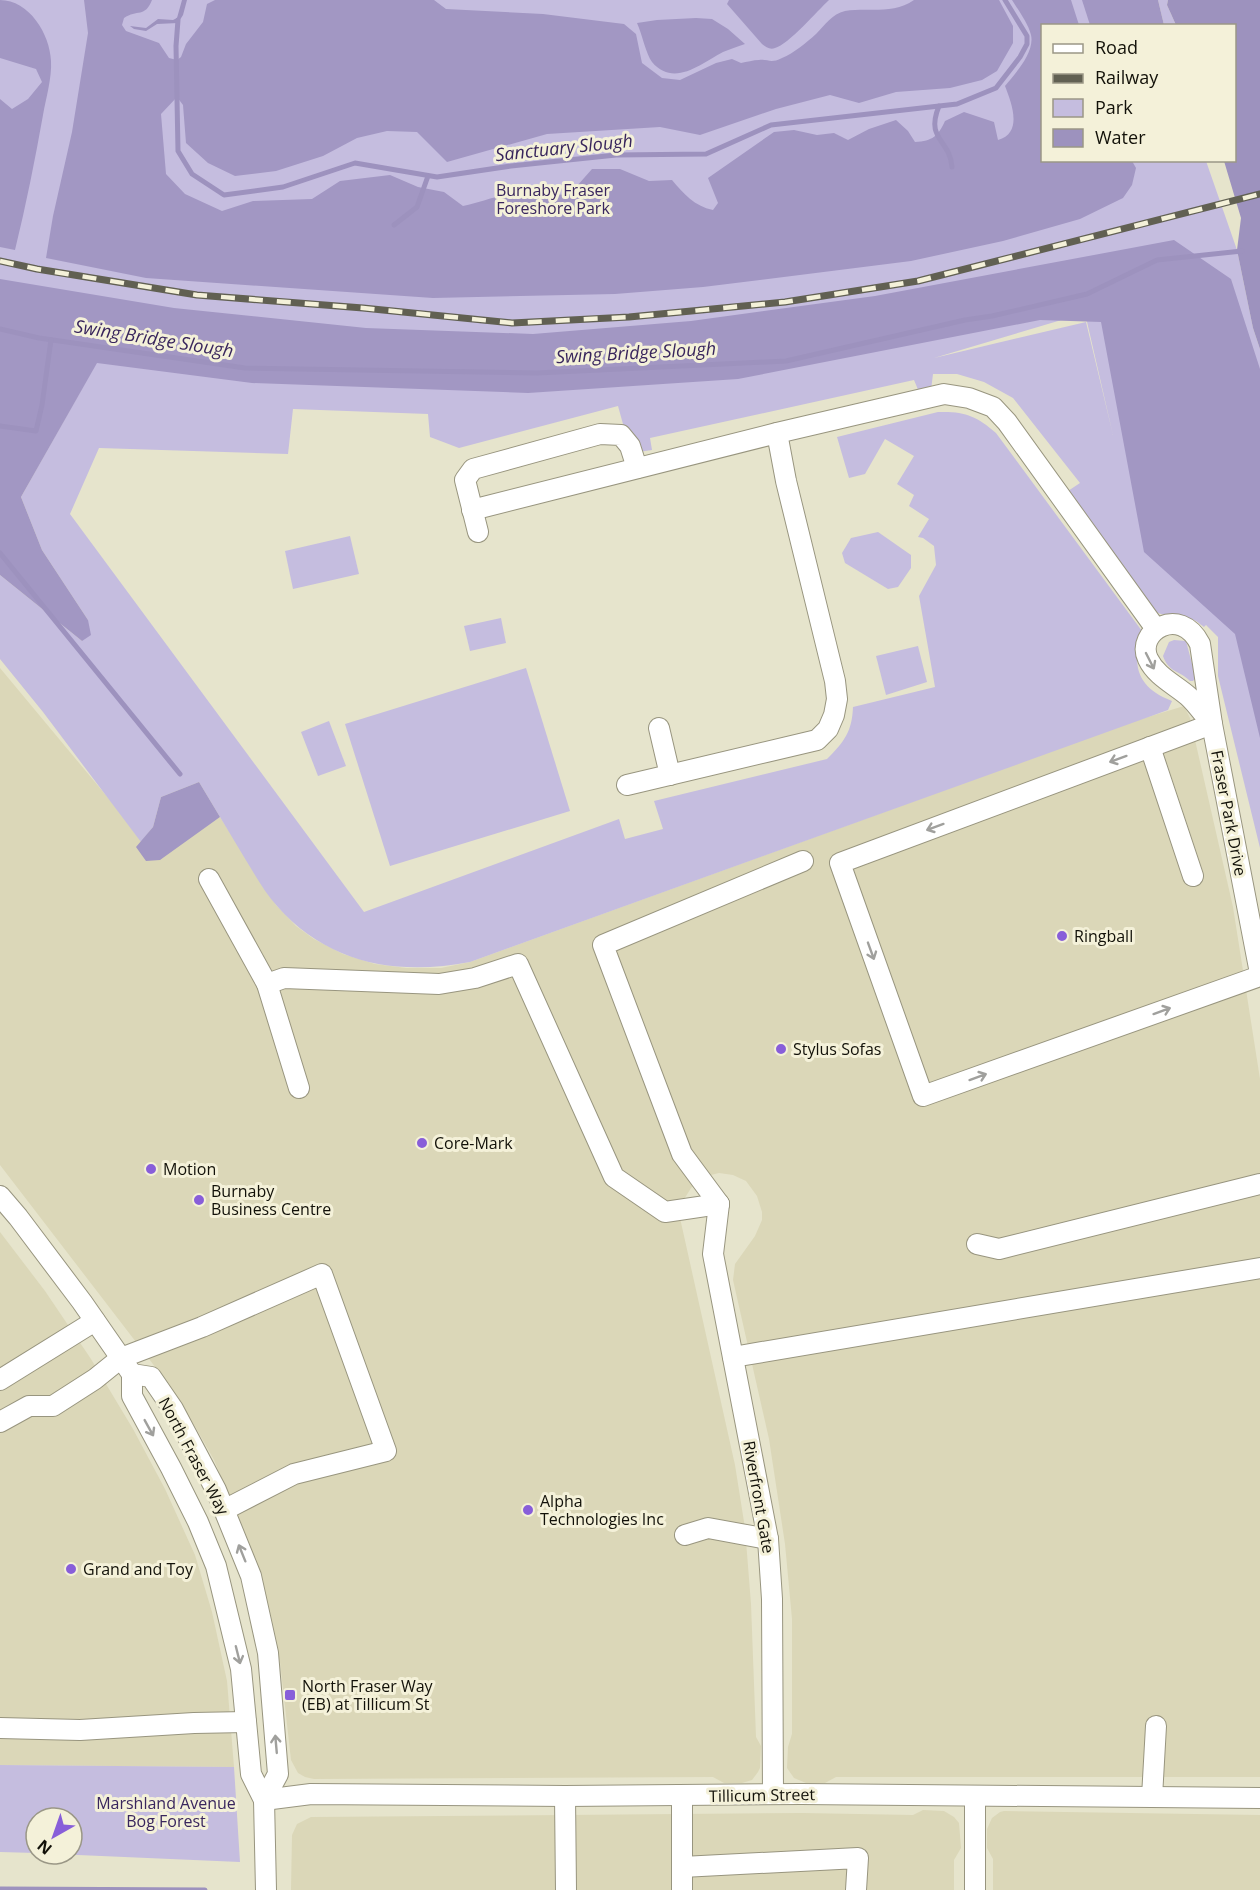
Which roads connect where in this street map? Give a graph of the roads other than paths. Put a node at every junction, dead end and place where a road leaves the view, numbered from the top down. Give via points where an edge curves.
1 (777, 433) junction
2 (637, 468) junction
3 (472, 510) junction
4 (477, 532) dead end
5 (1156, 629) junction
6 (1212, 724) junction
7 (659, 728) dead end
8 (1150, 747) junction
9 (670, 775) junction
10 (627, 785) dead end
11 (803, 861) dead end
12 (1193, 876) dead end
13 (209, 879) dead end
14 (1260, 975) edge
15 (267, 984) junction
16 (299, 1088) dead end
17 (1260, 1184) edge
18 (0, 1196) edge
19 (719, 1204) junction
20 (977, 1244) dead end
21 (1260, 1268) edge
22 (95, 1321) junction
23 (733, 1357) junction
24 (126, 1366) junction
25 (0, 1380) edge
26 (0, 1422) edge
27 (224, 1510) junction
28 (685, 1535) dead end
29 (768, 1539) junction
30 (246, 1722) junction
31 (1156, 1726) dead end
32 (0, 1728) edge
33 (772, 1794) junction
34 (565, 1796) junction
35 (682, 1796) junction
36 (975, 1796) junction
37 (1152, 1797) junction
38 (1260, 1798) edge
39 (264, 1800) junction
40 (682, 1867) junction
41 (266, 1890) edge
42 (566, 1890) edge
43 (682, 1890) edge
44 (856, 1890) edge
45 (975, 1890) edge

1 - 2 street
1 - 5 street via 944,394 993,406
1 - 9 street via 835,681 834,714 828,729 817,740
2 - 3 street
2 - 3 street via 630,446 621,435 600,434 473,469 465,480
3 - 4 street
5 -> 6 street, Fraser Park Drive via 1145,652 1155,672 1190,698
5 - 6 street, Fraser Park Drive via 1182,625 1196,635
6 - 8 street
6 - 14 street, Fraser Park Drive
7 - 9 street
8 - 12 street
8 -> 14 street via 840,863 923,1096
9 - 10 street
11 - 19 street via 603,945 682,1154
13 - 15 street
15 - 16 street
15 - 19 street via 284,978 439,984 475,978 518,964 614,1177 665,1212
17 - 20 street via 999,1249
18 - 22 street, North Fraser Way
19 - 23 street, Riverfront Gate via 713,1254
21 - 23 street
22 - 24 street, North Fraser Way
22 - 25 street
23 - 29 street, Riverfront Gate
24 - 26 street via 95,1379 53,1406 29,1406
24 - 27 street, North Fraser Way via 151,1377
24 - 27 street via 202,1327 322,1274 386,1451 294,1474
24 -> 30 street, North Fraser Way via 132,1396 177,1479 216,1566 241,1670
39 -> 27 street, North Fraser Way via 278,1773 268,1653 251,1576
28 - 29 street via 708,1528
29 - 33 street, Riverfront Gate via 772,1599
30 - 32 street via 80,1730
30 - 39 street, North Fraser Way via 251,1774
31 - 37 street
33 - 35 street, Tillicum Street
33 - 36 street, Tillicum Street
34 - 35 street, Tillicum Street
34 - 39 street, Tillicum Street via 311,1794
34 - 42 street
35 - 40 street
36 - 37 street, Tillicum Street
36 - 45 street
37 - 38 street, Tillicum Street
39 - 41 street, North Fraser Way
40 - 43 street
40 - 44 street via 858,1858

